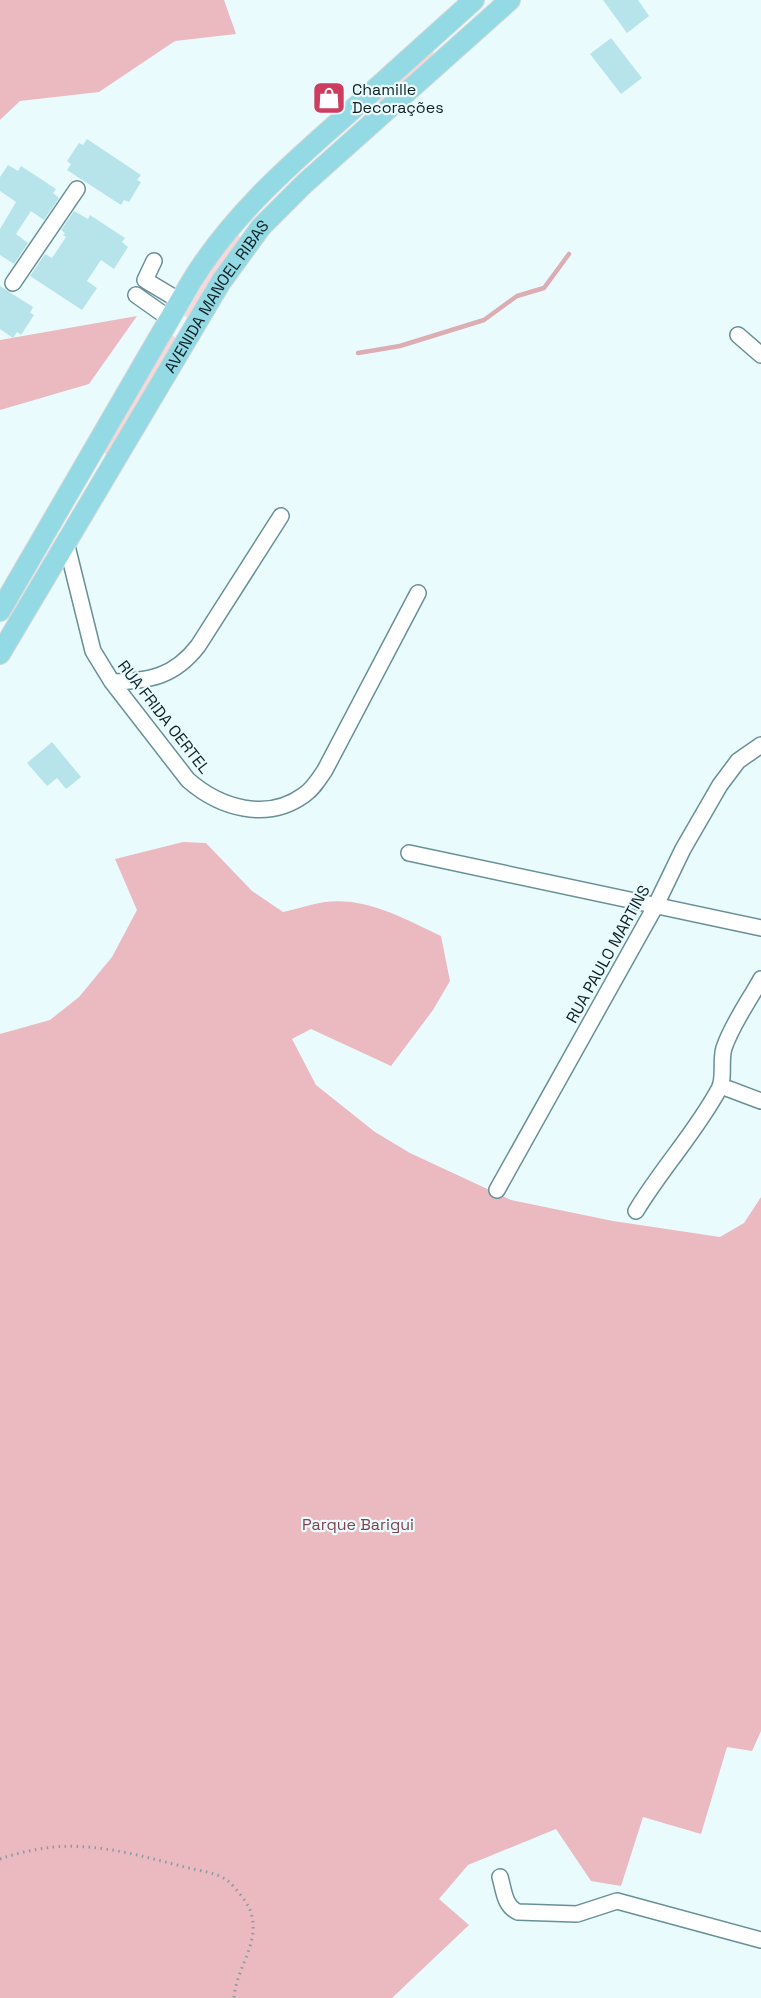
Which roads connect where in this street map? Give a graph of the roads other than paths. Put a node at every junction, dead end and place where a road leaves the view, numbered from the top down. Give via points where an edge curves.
1 (474, 0) edge
2 (510, 0) edge
3 (315, 143) junction
4 (304, 184) junction
5 (77, 189) dead end
6 (154, 261) dead end
7 (145, 280) junction
8 (13, 283) dead end
9 (180, 301) junction
10 (170, 319) junction
11 (738, 335) dead end
12 (761, 355) edge
13 (67, 498) junction
14 (281, 516) dead end
15 (66, 542) junction
16 (21, 577) junction
17 (418, 593) dead end
18 (0, 611) edge
19 (18, 623) junction
20 (0, 654) edge
21 (112, 682) junction
22 (761, 745) edge
23 (410, 853) dead end
24 (655, 907) junction
25 (761, 928) edge
26 (761, 979) edge
27 (721, 1086) junction
28 (761, 1101) edge
29 (497, 1190) dead end
30 (636, 1211) dead end
31 (500, 1877) dead end
32 (761, 1940) edge

1 - 3 main road, AVENIDA MANOEL RIBAS
2 - 4 main road, AVENIDA MANOEL RIBAS
3 - 4 main road via 318,152
3 - 9 main road, AVENIDA MANOEL RIBAS via 232,225 202,263
4 - 15 main road, AVENIDA MANOEL RIBAS via 261,227 221,282
5 - 8 street
6 - 7 street
7 - 9 street
7 - 10 street via 134,298
9 - 10 main road, AVENIDA MANOEL RIBAS
10 - 13 main road, AVENIDA MANOEL RIBAS
11 - 12 street
13 - 15 main road via 61,532
13 - 16 main road, AVENIDA MANOEL RIBAS
14 - 21 street via 187,660 164,675
15 - 19 main road, AVENIDA MANOEL RIBAS
15 - 21 street, RUA FRIDA OERTEL via 90,642
16 - 18 main road, AVENIDA MANOEL RIBAS
16 - 19 main road via 30,588
17 - 21 street, RUA FRIDA OERTEL via 316,784 305,795 270,810 221,802 200,790 179,770
19 - 20 main road, AVENIDA MANOEL RIBAS
22 - 24 street, RUA PAULO MARTINS via 738,761 720,785
23 - 24 street
24 - 25 street
24 - 29 street, RUA PAULO MARTINS
26 - 27 street via 729,1035 721,1061
27 - 28 street
27 - 30 street
31 - 32 street via 507,1903 518,1912 578,1914 617,1901

